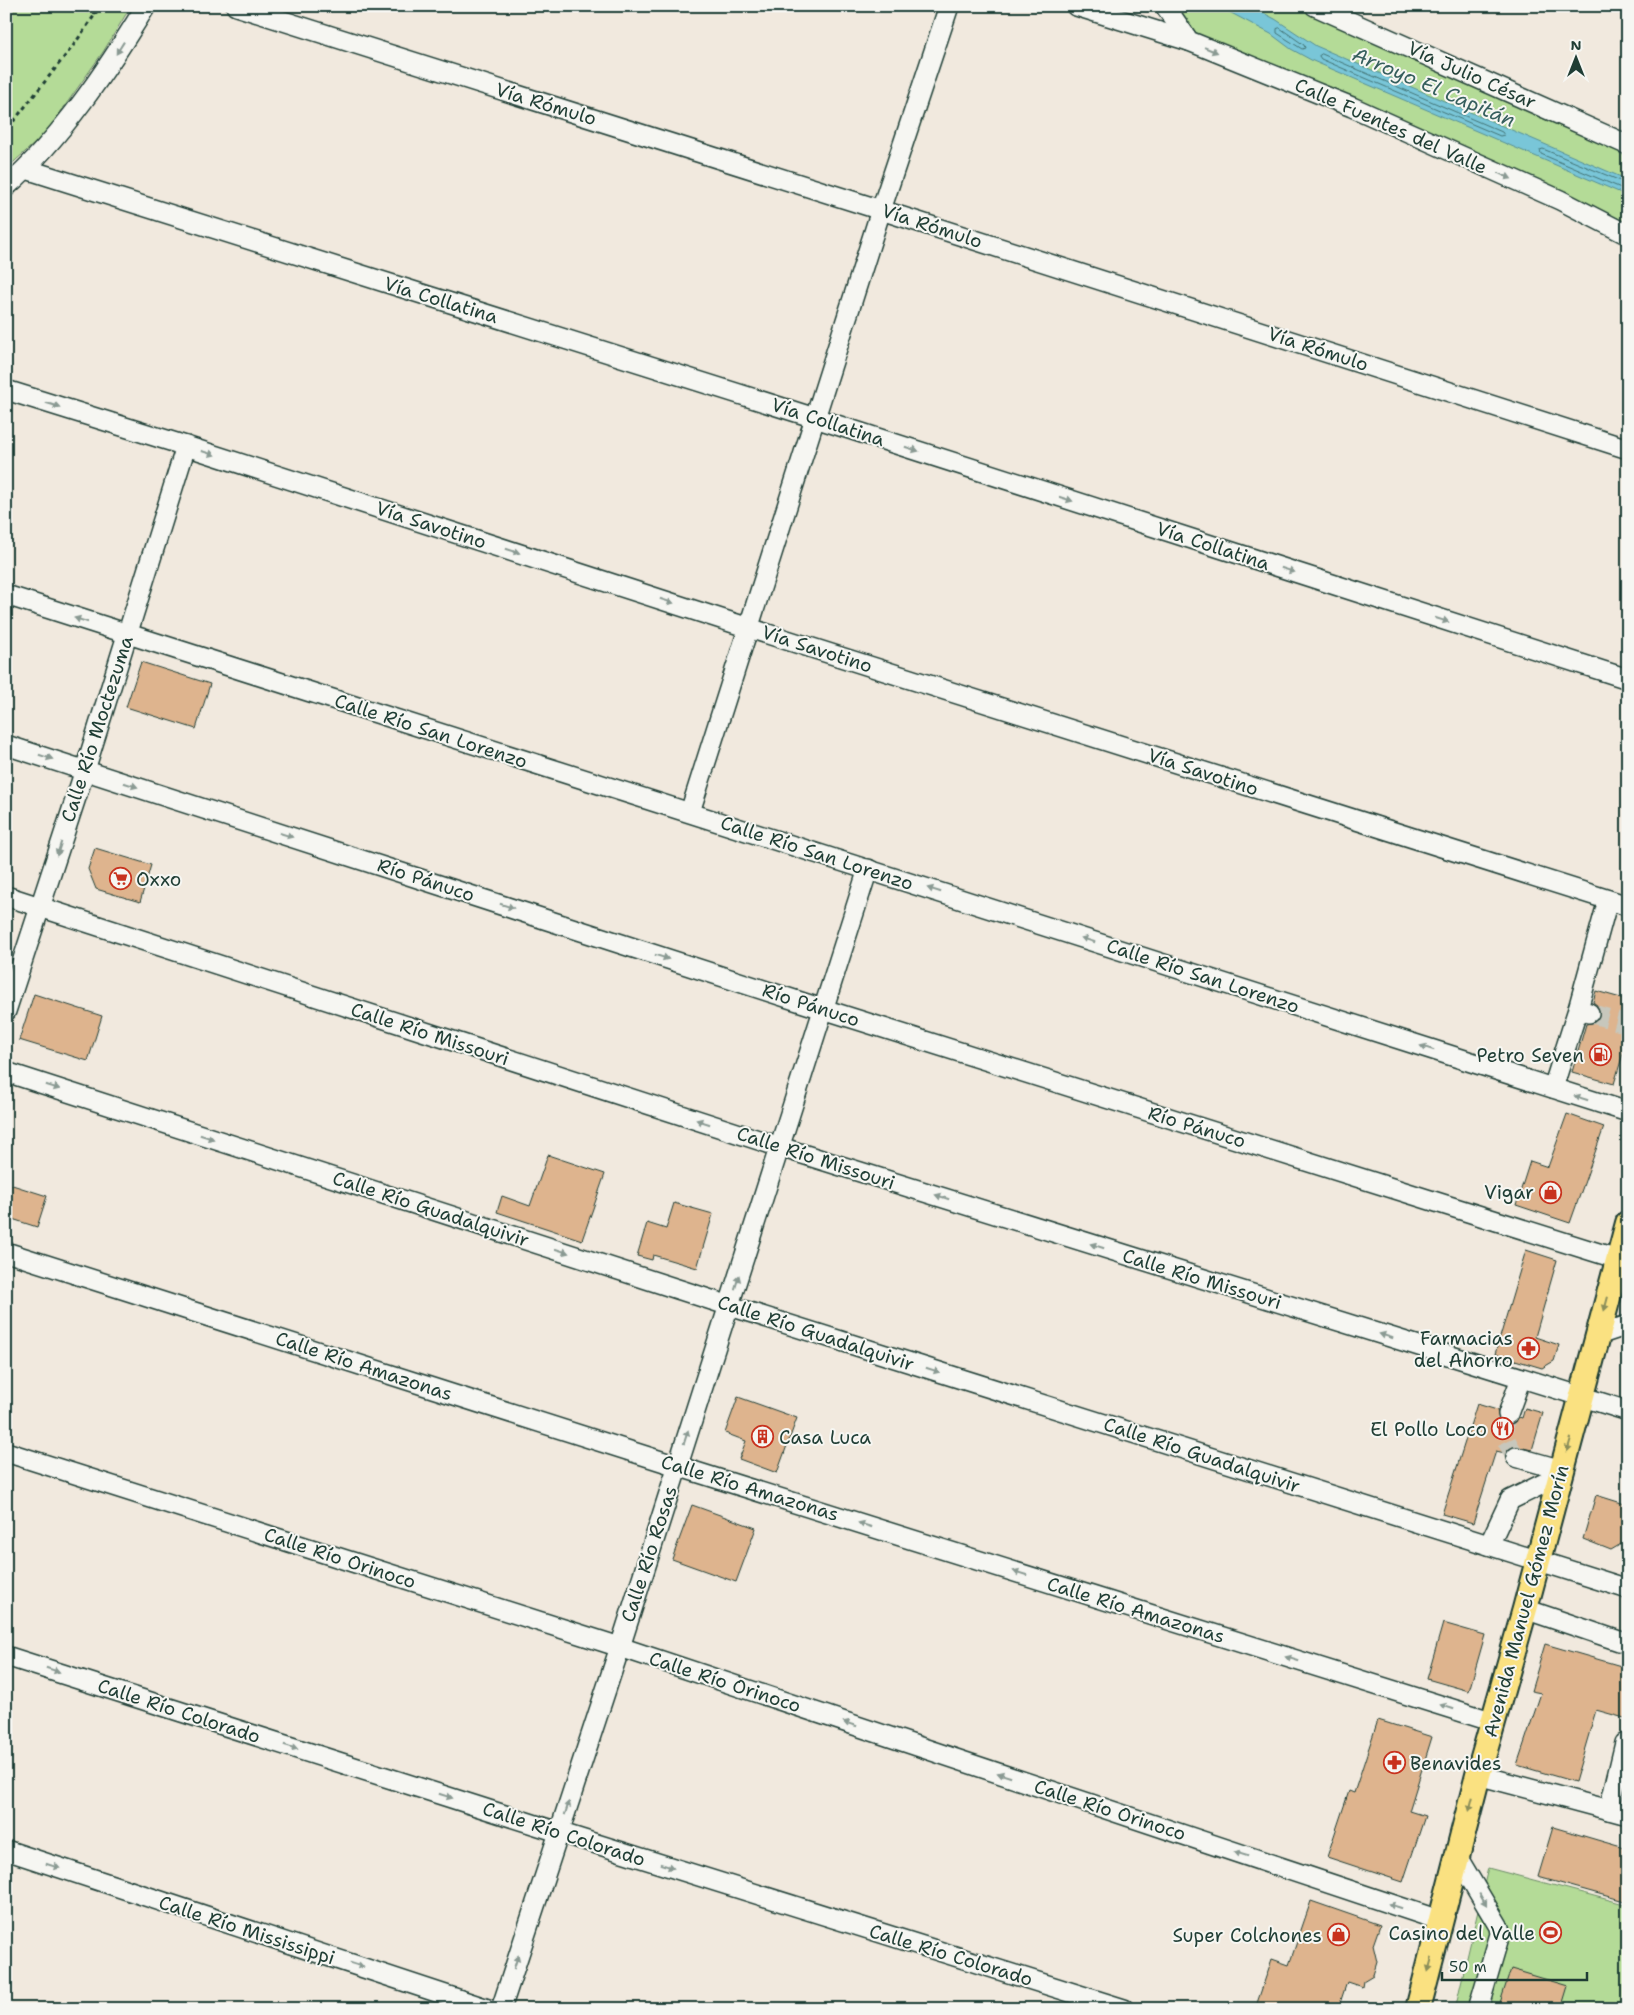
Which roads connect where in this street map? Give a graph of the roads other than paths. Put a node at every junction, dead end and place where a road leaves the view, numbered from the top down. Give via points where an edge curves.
1 (146, 6) edge
2 (236, 6) edge
3 (950, 6) edge
4 (1076, 6) edge
5 (1165, 6) edge
6 (1315, 6) edge
7 (1190, 42) junction
8 (1628, 145) edge
9 (26, 169) junction
10 (6, 187) edge
11 (881, 210) junction
12 (1628, 235) edge
13 (6, 390) edge
14 (815, 418) junction
15 (186, 446) junction
16 (1628, 449) edge
17 (6, 595) edge
18 (750, 628) junction
19 (128, 635) junction
20 (1628, 679) edge
21 (6, 745) edge
22 (85, 770) junction
23 (690, 812) junction
24 (868, 869) junction
25 (6, 896) edge
26 (1608, 900) junction
27 (1628, 906) edge
28 (40, 907) junction
29 (824, 1009) junction
30 (6, 1011) edge
31 (6, 1072) edge
32 (1553, 1088) junction
33 (1628, 1112) edge
34 (780, 1147) junction
35 (1628, 1223) edge
36 (6, 1252) edge
37 (1623, 1258) edge
38 (730, 1306) junction
39 (1628, 1325) edge
40 (1598, 1335) junction
41 (1521, 1378) junction
42 (1582, 1398) junction
43 (1628, 1411) edge
44 (1508, 1414) tunnel mouth
45 (6, 1452) edge
46 (1516, 1457) tunnel mouth
47 (677, 1466) junction
48 (1562, 1473) junction
49 (1489, 1545) junction
50 (1538, 1561) junction
51 (1628, 1589) edge
52 (1525, 1609) junction
53 (1628, 1644) edge
54 (620, 1647) junction
55 (6, 1656) edge
56 (1494, 1722) junction
57 (1625, 1743) dead end
58 (1478, 1775) junction
59 (1609, 1810) junction
60 (1628, 1815) edge
61 (559, 1832) junction
62 (6, 1850) edge
63 (1458, 1858) junction
64 (1442, 1921) junction
65 (488, 2009) edge
66 (501, 2009) edge
67 (1124, 2009) edge
68 (1418, 2009) edge
69 (1478, 2009) edge

1 -> 9 street via 109,66 56,136
2 - 11 street, Vía Rómulo
3 - 11 street
4 - 7 street, Calle Fuentes del Valle
5 - 7 street
6 - 8 street, Vía Julio César
7 -> 12 street, Calle Fuentes del Valle via 1352,106 1560,200
9 - 10 street
9 - 14 street, Vía Collatina
11 - 14 street
11 - 16 street, Vía Rómulo
13 -> 15 street, Vía Savotino
14 - 18 street
14 -> 20 street, Vía Collatina
15 -> 18 street, Vía Savotino
15 - 19 street, Calle Río Moctezuma
19 -> 17 street, Calle Río San Lorenzo
18 - 23 street
18 - 26 street, Vía Savotino
19 - 22 street, Calle Río Moctezuma
19 - 23 street, Calle Río San Lorenzo
21 -> 22 street, Río Pánuco
22 -> 28 street, Calle Río Moctezuma
22 -> 29 street, Río Pánuco
23 - 24 street, Calle Río San Lorenzo
24 - 29 street, Calle Río Rosas
32 -> 24 street, Calle Río San Lorenzo
25 - 28 street, Calle Río Missouri
26 - 27 street, Vía Savotino
26 - 32 street via 1584,1011
28 - 30 street, Calle Río Moctezuma
34 -> 28 street, Calle Río Missouri
29 - 34 street, Calle Río Rosas
29 - 37 street, Río Pánuco
31 -> 38 street, Calle Río Guadalquivir
33 -> 32 street, Calle Río San Lorenzo
38 -> 34 street, Calle Río Rosas
41 -> 34 street, Calle Río Missouri
35 - 37 main road, Avenida Manuel Gómez Morín
36 - 47 street, Calle Río Amazonas
37 -> 40 main road, Avenida Manuel Gómez Morín
47 -> 38 street, Calle Río Rosas
38 -> 49 street, Calle Río Guadalquivir
39 - 40 street
40 - 42 main road, Avenida Manuel Gómez Morín
41 - 42 street, Calle Río Missouri
41 - 44 street
42 - 43 street, Calle Río Missouri
42 -> 48 main road, Avenida Manuel Gómez Morín
45 - 54 street, Calle Río Orinoco
46 - 48 street
47 - 54 street, Calle Río Rosas
56 -> 47 street, Calle Río Amazonas
48 - 49 street via 1510,1500
48 - 50 main road, Avenida Manuel Gómez Morín
49 - 50 street, Calle Río Guadalquivir
50 - 51 street, Calle Río Guadalquivir
50 - 52 main road, Avenida Manuel Gómez Morín
52 - 53 street
52 - 56 main road, Avenida Manuel Gómez Morín
61 -> 54 street, Calle Río Rosas
64 -> 54 street, Calle Río Orinoco
55 -> 61 street, Calle Río Colorado
56 - 58 main road, Avenida Manuel Gómez Morín
57 - 59 street
58 - 59 street
58 -> 63 main road, Avenida Manuel Gómez Morín
59 - 60 street
66 -> 61 street, Calle Río Rosas
61 -> 67 street, Calle Río Colorado
62 -> 65 street, Calle Río Mississippi
63 - 64 main road, Avenida Manuel Gómez Morín
63 -> 69 street via 1499,1927 1500,1934
64 -> 68 main road, Avenida Manuel Gómez Morín

